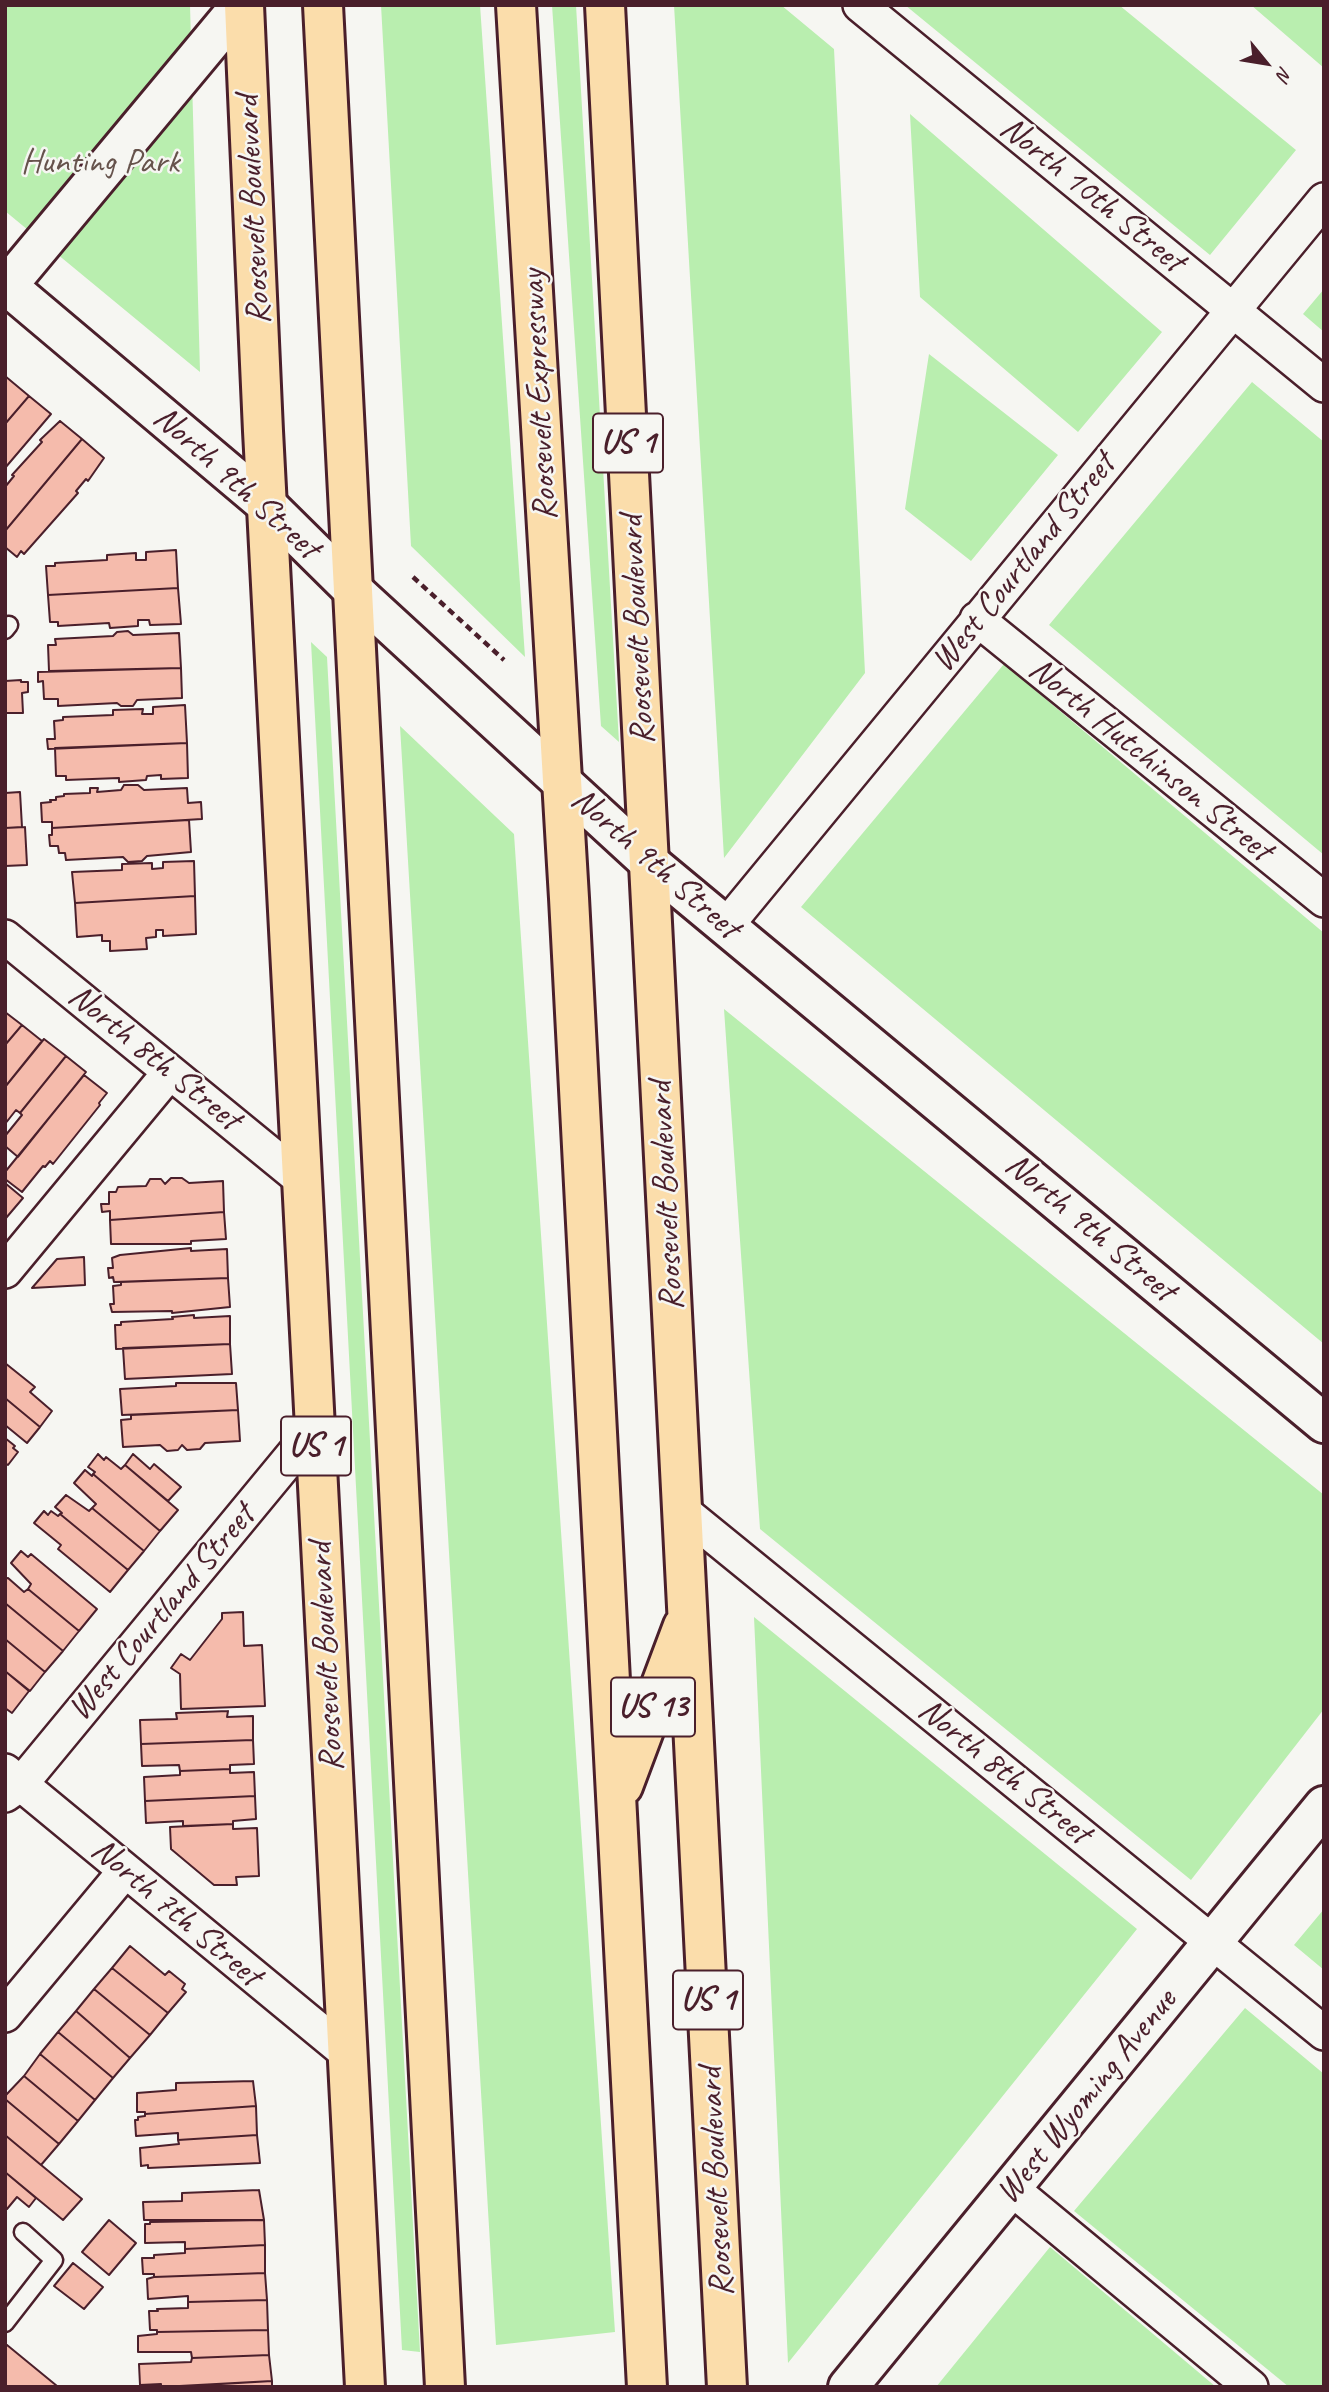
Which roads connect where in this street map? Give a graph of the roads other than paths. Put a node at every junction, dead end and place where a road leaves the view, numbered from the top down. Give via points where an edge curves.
1 (243, 5) edge
2 (323, 5) edge
3 (516, 5) edge
4 (605, 5) edge
5 (860, 5) edge
6 (1324, 200) edge
7 (6, 286) edge
8 (1233, 310) junction
9 (1324, 385) edge
10 (267, 505) junction
11 (355, 592) junction
12 (977, 619) junction
13 (562, 785) junction
14 (650, 863) junction
15 (1324, 900) edge
16 (726, 926) junction
17 (5, 937) edge
18 (170, 1072) junction
19 (302, 1180) junction
20 (5, 1271) edge
21 (1324, 1423) edge
22 (315, 1428) junction
23 (684, 1512) junction
24 (689, 1612) junction
25 (10, 1784) edge
26 (617, 1801) junction
27 (1324, 1806) edge
28 (125, 1871) junction
29 (1213, 1943) junction
30 (5, 2015) edge
31 (1324, 2033) edge
32 (348, 2054) junction
33 (1012, 2189) junction
34 (23, 2232) dead end
35 (5, 2323) edge
36 (365, 2387) edge
37 (445, 2387) edge
38 (646, 2387) edge
39 (727, 2387) edge
40 (848, 2387) edge
41 (1251, 2387) edge

1 - 7 street
1 - 10 highway, Roosevelt Boulevard / US 1
2 - 11 highway, US 1
3 - 13 highway, Roosevelt Expressway / US 1
4 - 14 highway, Roosevelt Boulevard / US 1
5 - 8 street, North 10th Street
6 - 8 street, West Courtland Street
7 - 10 street, North 9th Street
8 - 9 street, North 10th Street
8 - 12 street, West Courtland Street
10 - 11 street, North 9th Street
10 - 19 highway, Roosevelt Boulevard / US 1
11 - 13 street, North 9th Street
11 - 37 highway, US 1
12 - 15 street, North Hutchinson Street
12 - 16 street, West Courtland Street
13 - 14 street, North 9th Street
13 - 26 highway, US 1
14 - 16 street, North 9th Street
14 - 23 highway, Roosevelt Boulevard / US 1
16 - 21 street, North 9th Street
17 - 18 street, North 8th Street
18 - 19 street, North 8th Street
18 - 20 street
19 - 22 highway, Roosevelt Boulevard / US 1
22 - 25 street, West Courtland Street
22 - 32 highway, Roosevelt Boulevard / US 1
23 - 24 highway, Roosevelt Boulevard / US 1
23 - 29 street, North 8th Street
24 - 26 highway, US 13
24 - 39 highway, Roosevelt Boulevard / US 1
25 - 28 street, North 7th Street
26 - 38 highway, US 1
27 - 29 street, West Wyoming Avenue
28 - 30 street
28 - 32 street, North 7th Street
29 - 31 street, North 8th Street
29 - 33 street, West Wyoming Avenue
32 - 36 highway, Roosevelt Boulevard / US 1
33 - 40 street, West Wyoming Avenue
33 - 41 street
34 - 35 lane via 54,2260

